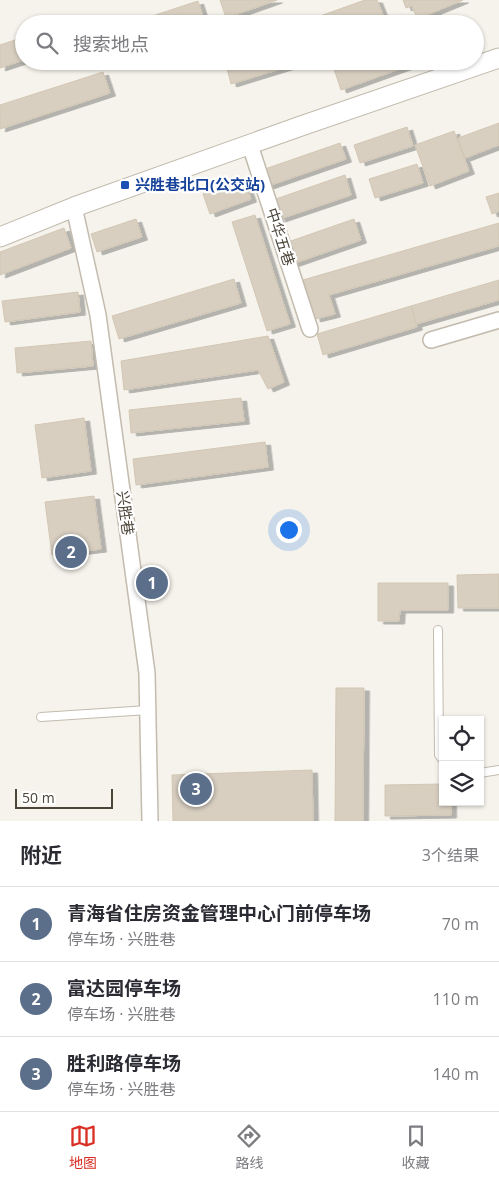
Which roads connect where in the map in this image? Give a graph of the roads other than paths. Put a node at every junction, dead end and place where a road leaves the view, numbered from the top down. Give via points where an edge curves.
1 (499, 58) edge
2 (484, 63) edge
3 (464, 70) edge
4 (250, 145) junction
5 (74, 208) junction
6 (0, 237) edge
7 (499, 320) edge
8 (310, 329) dead end
9 (431, 340) dead end
10 (438, 630) dead end
11 (148, 710) junction
12 (41, 717) dead end
13 (439, 755) edge
14 (499, 770) edge
15 (484, 772) edge
16 (150, 821) edge

1 - 2 street
3 - 4 street
4 - 5 street
4 - 8 street, 中华五巷
5 - 6 street
5 - 11 street, 兴胜巷 via 98,315 147,673
7 - 9 street
10 - 13 lane
11 - 12 lane
11 - 16 street, 兴胜巷
14 - 15 lane

